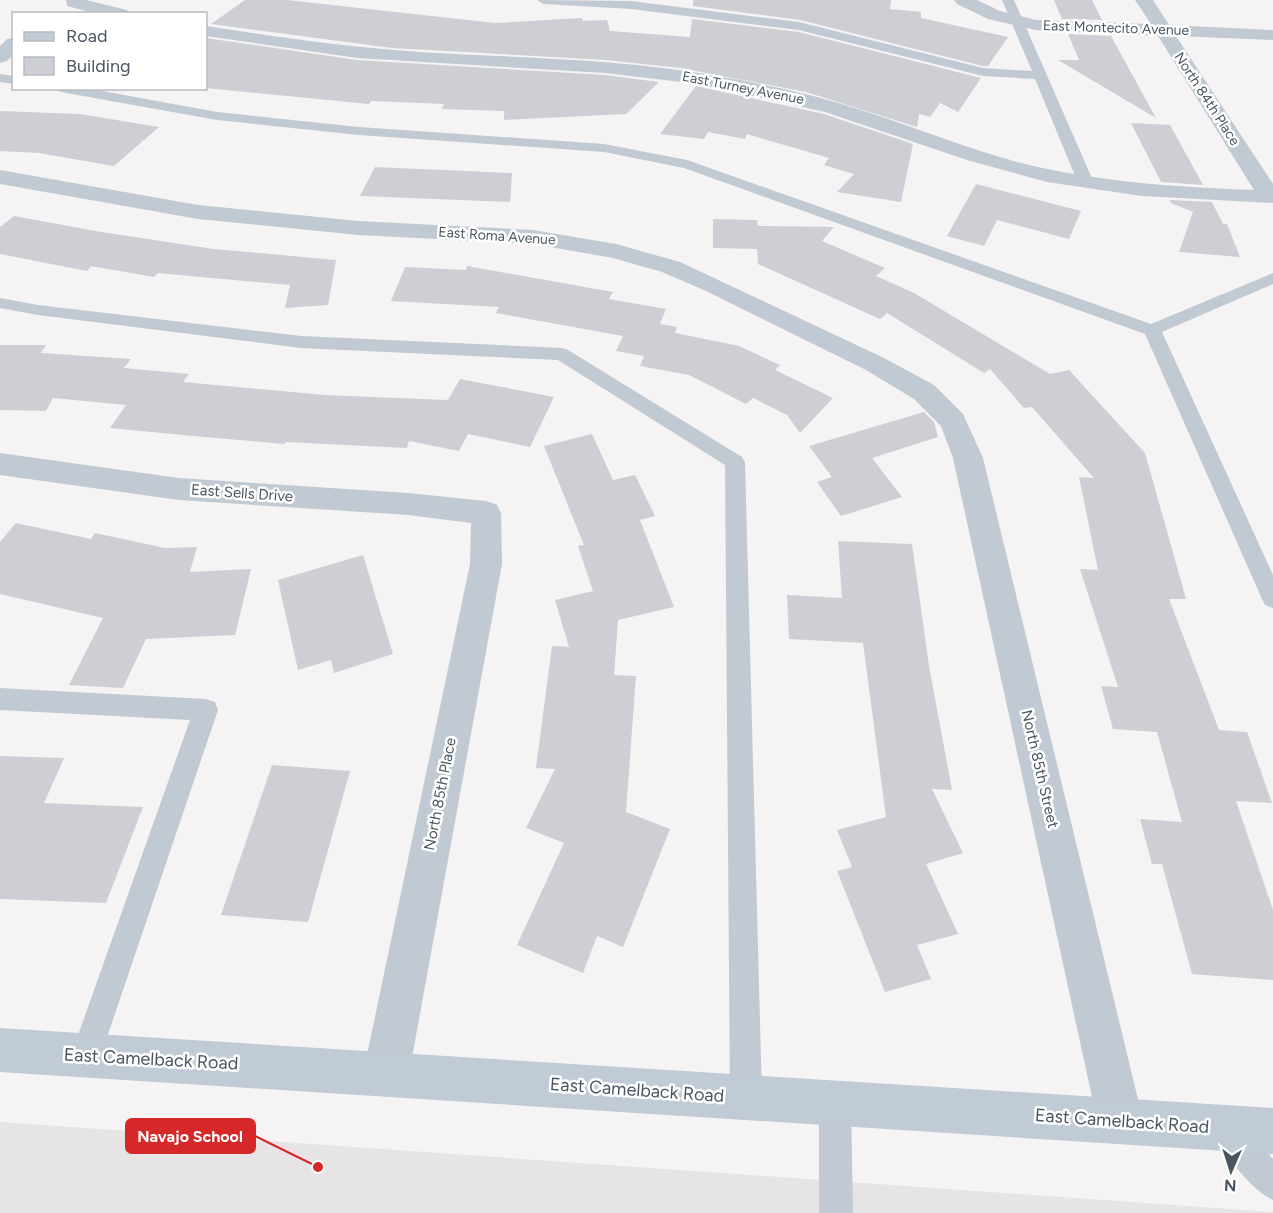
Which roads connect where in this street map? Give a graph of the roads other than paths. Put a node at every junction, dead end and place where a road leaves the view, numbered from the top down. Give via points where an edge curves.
1 (543, 0) edge
2 (963, 0) edge
3 (1008, 0) edge
4 (1144, 0) edge
5 (75, 1) edge
6 (56, 12) edge
7 (114, 12) edge
8 (1019, 23) junction
9 (1163, 30) junction
10 (207, 32) edge
11 (1273, 35) edge
12 (12, 45) edge
13 (0, 57) edge
14 (1039, 75) junction
15 (72, 90) edge
16 (0, 177) edge
17 (1086, 183) junction
18 (1269, 197) joint
19 (1273, 278) edge
20 (0, 303) edge
21 (1152, 330) junction
22 (953, 421) joint
23 (0, 464) edge
24 (486, 513) joint
25 (1273, 599) edge
26 (0, 699) edge
27 (0, 1050) edge
28 (86, 1055) junction
29 (386, 1074) junction
30 (746, 1097) junction
31 (835, 1102) junction
32 (1120, 1120) junction
33 (1227, 1128) junction
34 (1273, 1131) edge
35 (1273, 1184) edge
36 (836, 1213) edge

1 - 14 lane via 631,5 799,26 983,72
2 - 8 street, East Montecito Avenue
3 - 8 lane
4 - 9 street, North 84th Place
5 - 6 street
5 - 7 street
8 - 9 street, East Montecito Avenue
8 - 14 lane
9 - 11 street, East Montecito Avenue
9 - 18 street, North 84th Place
10 - 17 street, East Turney Avenue via 337,51 611,67 695,77 798,98 974,156
12 - 13 street
14 - 17 lane
15 - 21 lane via 217,116 359,131 604,148 687,164
16 - 22 street, East Roma Avenue via 198,212 358,228 533,237 616,251 671,267 713,285 875,364 924,392
17 - 18 street, East Turney Avenue via 1179,194
19 - 21 lane
20 - 30 lane via 301,342 562,354 735,462
21 - 25 lane
22 - 32 street, North 85th Street via 968,458
23 - 24 street, East Sells Drive via 179,489
24 - 29 street, North 85th Place via 486,564
26 - 28 lane via 206,710
27 - 28 main road, East Camelback Road
28 - 29 main road, East Camelback Road
29 - 30 main road, East Camelback Road
30 - 31 main road, East Camelback Road
31 - 32 main road, East Camelback Road
31 - 36 lane
32 - 33 main road, East Camelback Road
33 - 34 main road, East Camelback Road
33 - 35 lane

